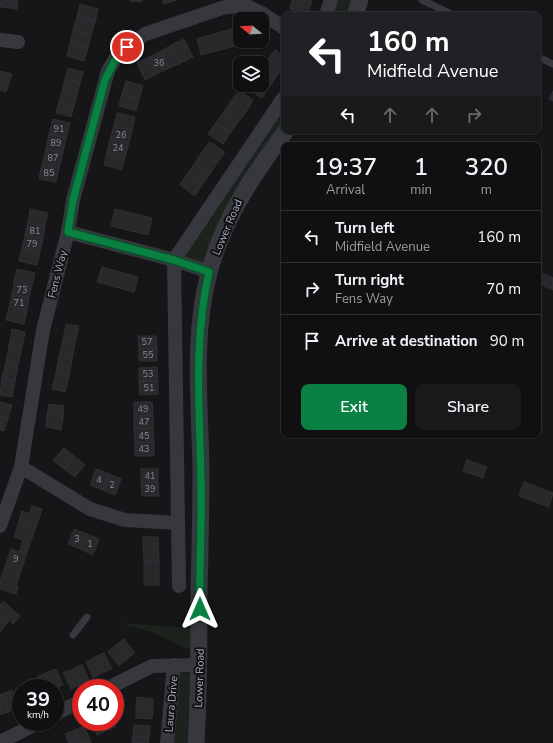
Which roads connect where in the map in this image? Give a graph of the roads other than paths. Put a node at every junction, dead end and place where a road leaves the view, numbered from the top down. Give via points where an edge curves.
1 (331, 0) edge
2 (360, 0) edge
3 (422, 0) edge
4 (327, 12) edge
5 (356, 12) edge
6 (447, 12) edge
7 (281, 26) edge
8 (0, 40) edge
9 (18, 42) dead end
10 (541, 58) edge
11 (553, 64) edge
12 (281, 101) edge
13 (284, 134) edge
14 (68, 232) junction
15 (174, 260) junction
16 (209, 272) junction
17 (21, 467) junction
18 (178, 523) junction
19 (0, 526) edge
20 (179, 586) dead end
21 (87, 617) dead end
22 (73, 635) dead end
23 (174, 665) junction
24 (199, 665) junction
25 (124, 680) edge
26 (22, 731) edge
27 (0, 742) edge
28 (167, 743) edge
29 (196, 743) edge

1 - 4 street
2 - 5 street
3 - 6 lane
7 - 14 street, Fens Way via 247,6 224,7 145,34 118,54 105,80 73,200
8 - 9 street
10 - 11 lane
12 - 15 street, Lower Road
13 - 16 street, Lower Road via 254,173 238,201
14 - 15 street
14 - 17 street, Fens Way via 43,330
15 - 16 street
15 - 18 street
16 - 24 street, Lower Road via 202,302 199,343
17 - 18 street via 90,509 125,520
17 - 19 street, Fens Way
18 - 20 street
21 - 22 lane
23 - 24 street
23 - 25 street via 152,666
23 - 28 street, Laura Drive
24 - 29 street, Lower Road
26 - 27 street

